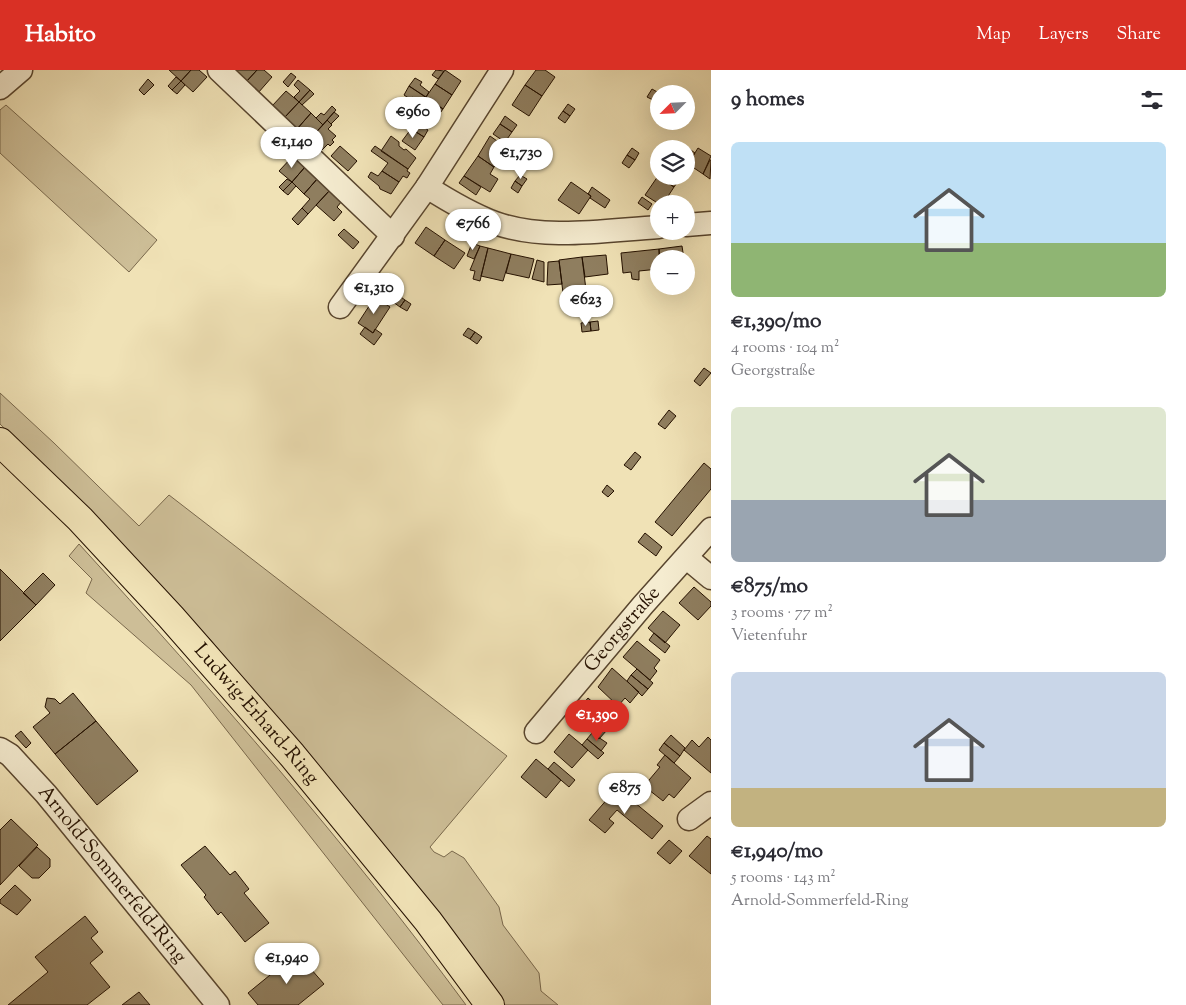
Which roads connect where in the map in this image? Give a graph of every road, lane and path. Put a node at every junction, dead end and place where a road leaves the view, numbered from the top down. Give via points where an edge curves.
1 (21, 70) edge
2 (219, 70) edge
3 (502, 70) edge
4 (0, 88) edge
5 (427, 187) junction
6 (711, 223) edge
7 (695, 224) edge
8 (650, 228) edge
9 (393, 236) junction
10 (340, 308) dead end
11 (0, 442) edge
12 (711, 529) edge
13 (687, 558) junction
14 (711, 578) edge
15 (536, 732) dead end
16 (0, 749) edge
17 (711, 803) edge
18 (689, 819) dead end
19 (218, 1005) edge
20 (490, 1005) edge

1 - 4 street
2 - 9 street
3 - 5 street
5 - 8 street via 453,204 496,223 531,231 552,234
5 - 9 street
6 - 7 street
9 - 10 street
11 - 20 main road, Ludwig-Erhard-Ring via 80,519 292,755 428,921
12 - 13 street, Georgstraße
13 - 14 street
13 - 15 street, Georgstraße
16 - 19 street, Arnold-Sommerfeld-Ring via 10,755 46,794
17 - 18 street

